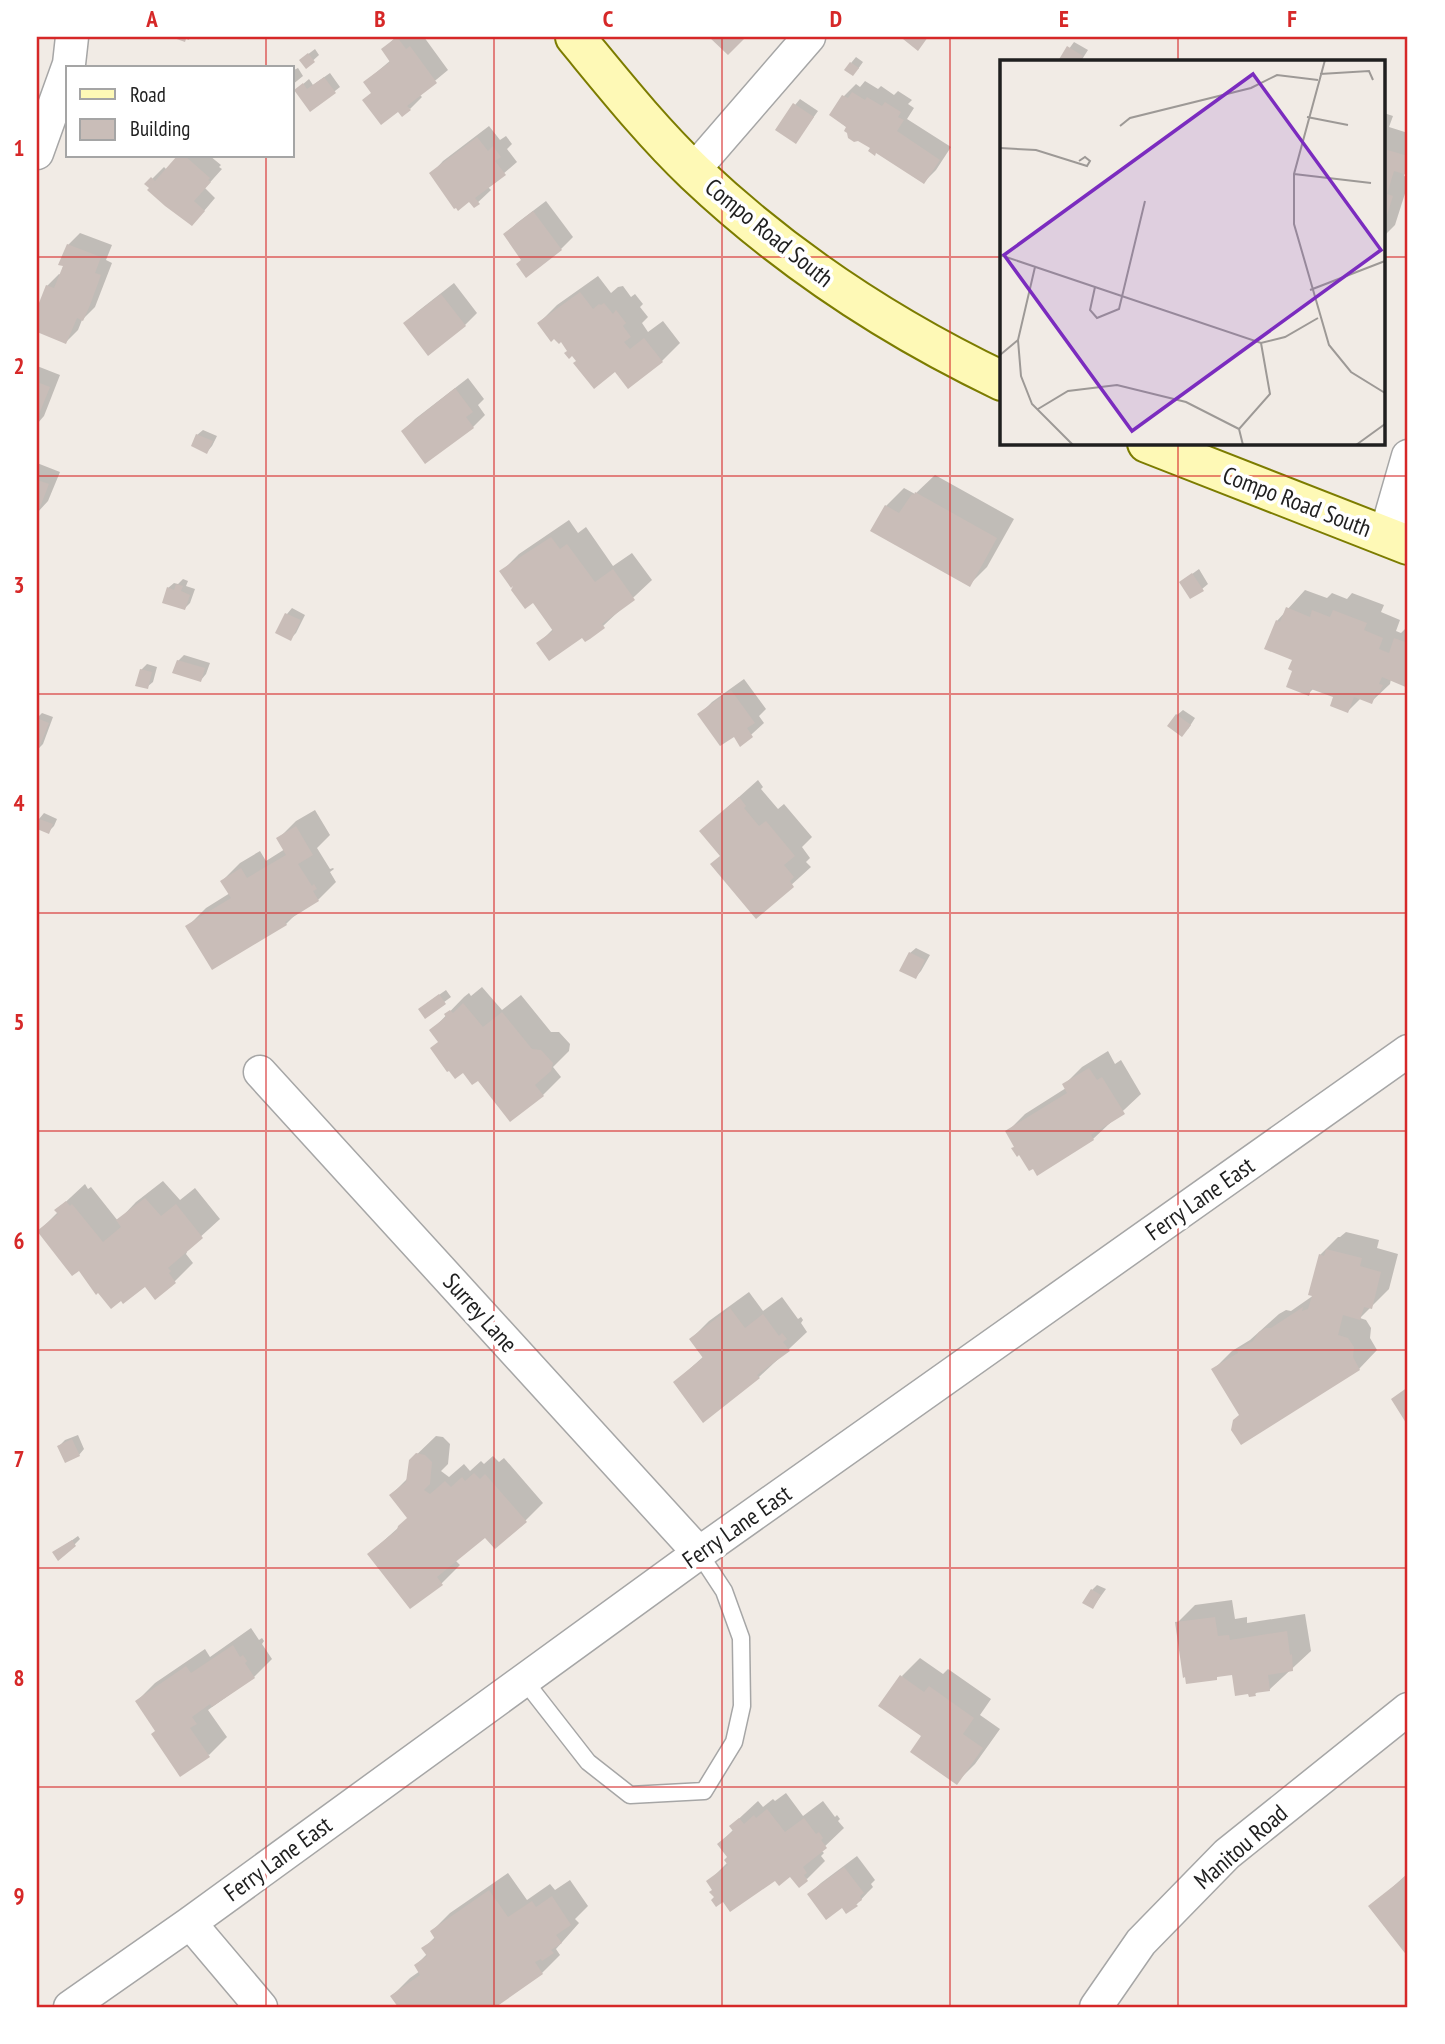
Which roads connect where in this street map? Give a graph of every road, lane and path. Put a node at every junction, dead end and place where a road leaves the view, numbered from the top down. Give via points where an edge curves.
1 (72, 37) edge
2 (575, 37) edge
3 (809, 37) edge
4 (68, 66) edge
5 (66, 72) edge
6 (37, 153) edge
7 (693, 171) junction
8 (1000, 380) edge
9 (1150, 444) edge
10 (1408, 456) edge
11 (1397, 541) edge
12 (1408, 1051) edge
13 (260, 1072) dead end
14 (699, 1553) junction
15 (524, 1680) junction
16 (1408, 1709) edge
17 (190, 1923) junction
18 (70, 2007) edge
19 (261, 2007) edge
20 (1096, 2007) edge

1 - 4 street
2 - 7 street, Compo Road South
3 - 7 street
5 - 6 street
7 - 8 street, Compo Road South via 747,220 836,288 922,341
9 - 11 street, Compo Road South
10 - 11 street
12 - 14 street, Ferry Lane East
13 - 14 street, Surrey Lane
14 - 15 street, Ferry Lane East
14 - 15 lane via 724,1591 741,1638 742,1706 734,1742 704,1791 631,1795 588,1762
15 - 17 street, Ferry Lane East
16 - 20 street, Manitou Road via 1227,1854 1141,1942
17 - 18 street, Ferry Lane East
17 - 19 street

